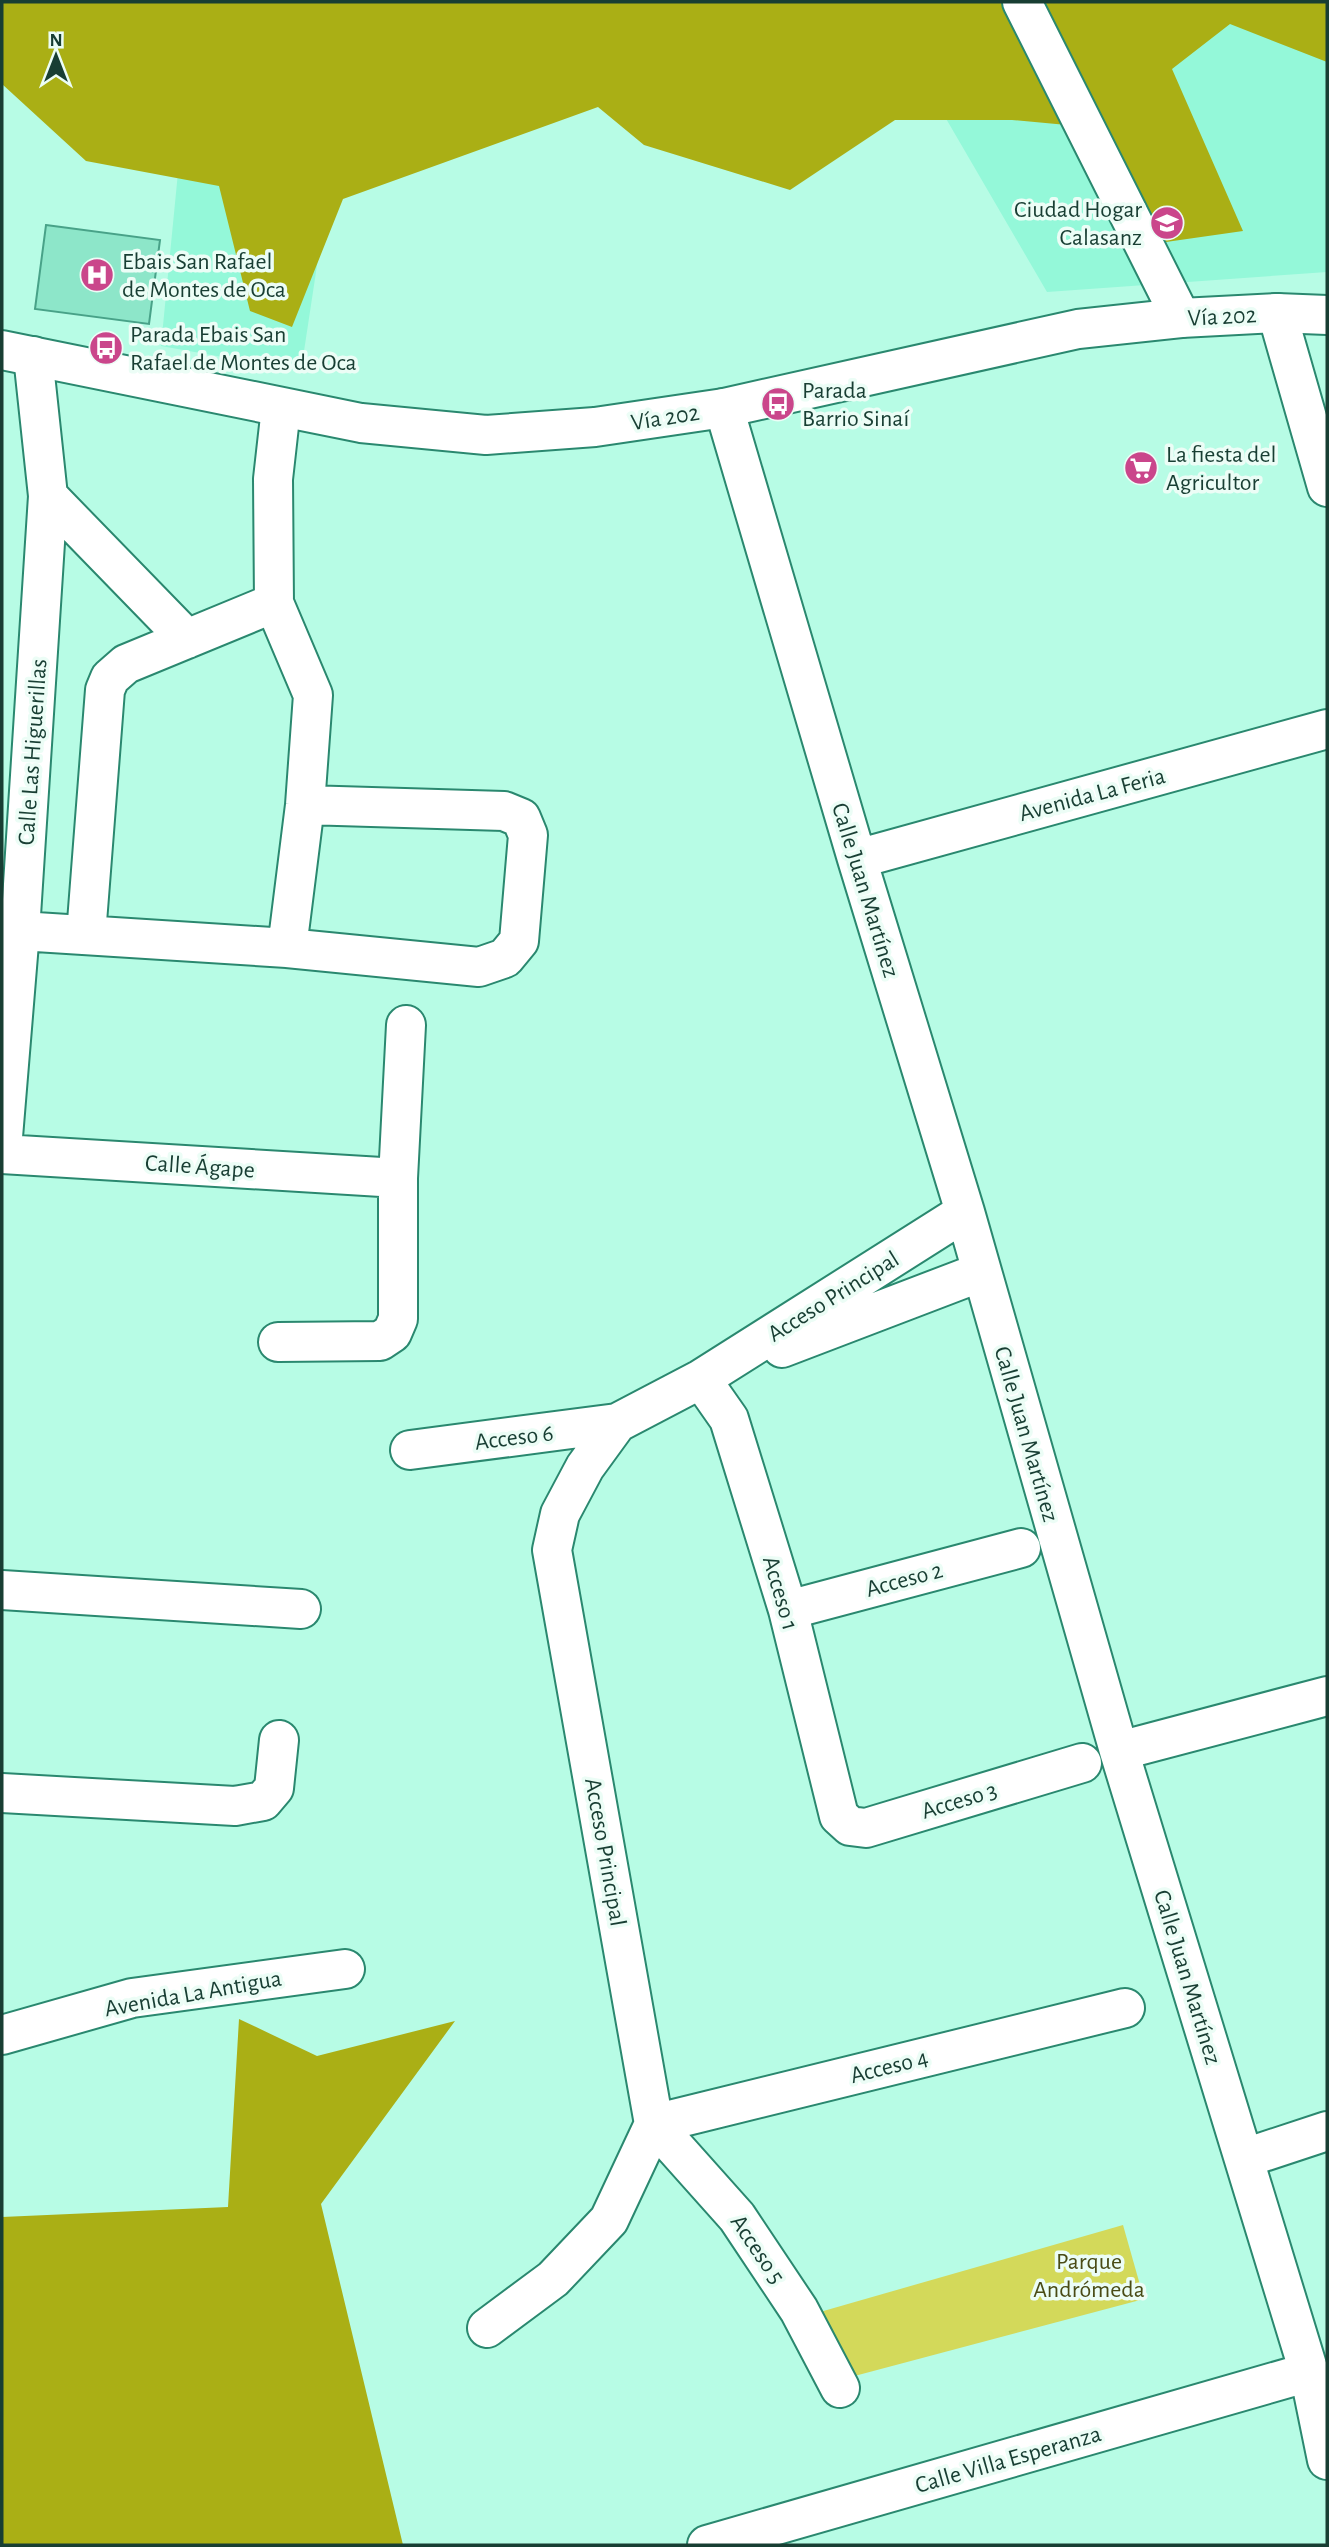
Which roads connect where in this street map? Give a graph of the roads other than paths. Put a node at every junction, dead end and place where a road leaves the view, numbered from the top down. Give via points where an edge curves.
1 (1022, 2) edge
2 (1277, 313) junction
3 (1327, 315) edge
4 (1181, 318) junction
5 (18, 353) edge
6 (281, 408) junction
7 (724, 408) junction
8 (1327, 487) edge
9 (48, 496) junction
10 (274, 603) junction
11 (187, 639) junction
12 (1327, 729) edge
13 (305, 805) junction
14 (857, 859) junction
15 (20, 931) junction
16 (86, 935) junction
17 (287, 948) junction
18 (406, 1025) dead end
19 (2, 1151) edge
20 (398, 1178) junction
21 (965, 1212) junction
22 (981, 1272) junction
23 (278, 1342) dead end
24 (701, 1379) junction
25 (617, 1423) junction
26 (410, 1450) dead end
27 (1021, 1548) dead end
28 (2, 1590) edge
29 (301, 1609) dead end
30 (788, 1610) junction
31 (1327, 1696) edge
32 (279, 1740) dead end
33 (1119, 1751) junction
34 (1082, 1763) dead end
35 (2, 1793) edge
36 (838, 1816) joint
37 (345, 1969) dead end
38 (1125, 2008) dead end
39 (2, 2035) edge
40 (654, 2124) junction
41 (1327, 2131) edge
42 (1245, 2158) junction
43 (487, 2328) dead end
44 (1309, 2372) junction
45 (840, 2388) dead end
46 (1327, 2460) edge
47 (707, 2545) edge

1 - 4 street
2 - 3 street, Vía 202
2 - 4 street, Vía 202
2 - 8 street
4 - 7 street, Vía 202 via 1077,328
5 - 6 street, Vía 202
5 - 9 street, Calle Las Higuerillas
6 - 7 street, Vía 202 via 361,423 486,435 595,427
6 - 10 street via 273,479
7 - 14 street, Calle Juan Martínez
9 - 11 street
9 - 15 street, Calle Las Higuerillas
10 - 11 street
10 - 13 street via 313,695
11 - 16 street via 126,664 104,690
12 - 14 street, Avenida La Feria
13 - 17 street
13 - 17 street via 504,811 521,818 528,835 519,941 505,958 479,967
14 - 21 street, Calle Juan Martínez
15 - 16 street
15 - 19 street, Calle Las Higuerillas
16 - 17 street
18 - 20 street
19 - 20 street, Calle Ágape
20 - 23 street via 398,1319 393,1333 380,1341
21 - 22 street, Calle Juan Martínez
21 - 24 street, Acceso Principal
22 - 24 street, Acceso Principal
22 - 33 street, Calle Juan Martínez
24 - 25 street, Acceso Principal
24 - 30 street, Acceso 1 via 729,1419
25 - 26 street, Acceso 6
25 - 40 street, Acceso Principal via 585,1467 560,1514 552,1550
27 - 30 street, Acceso 2
28 - 29 street
30 - 36 street, Acceso 1
31 - 33 street
32 - 35 street via 274,1788 262,1801 235,1806
33 - 42 street, Calle Juan Martínez
34 - 36 street, Acceso 3 via 866,1828 850,1826
37 - 39 street, Avenida La Antigua via 132,1998
38 - 40 street, Acceso 4
40 - 43 street via 609,2220 553,2280
40 - 45 street, Acceso 5 via 737,2217 799,2310
41 - 42 street
42 - 44 street, Calle Juan Martínez
44 - 46 street, Calle Juan Martínez
44 - 47 street, Calle Villa Esperanza

